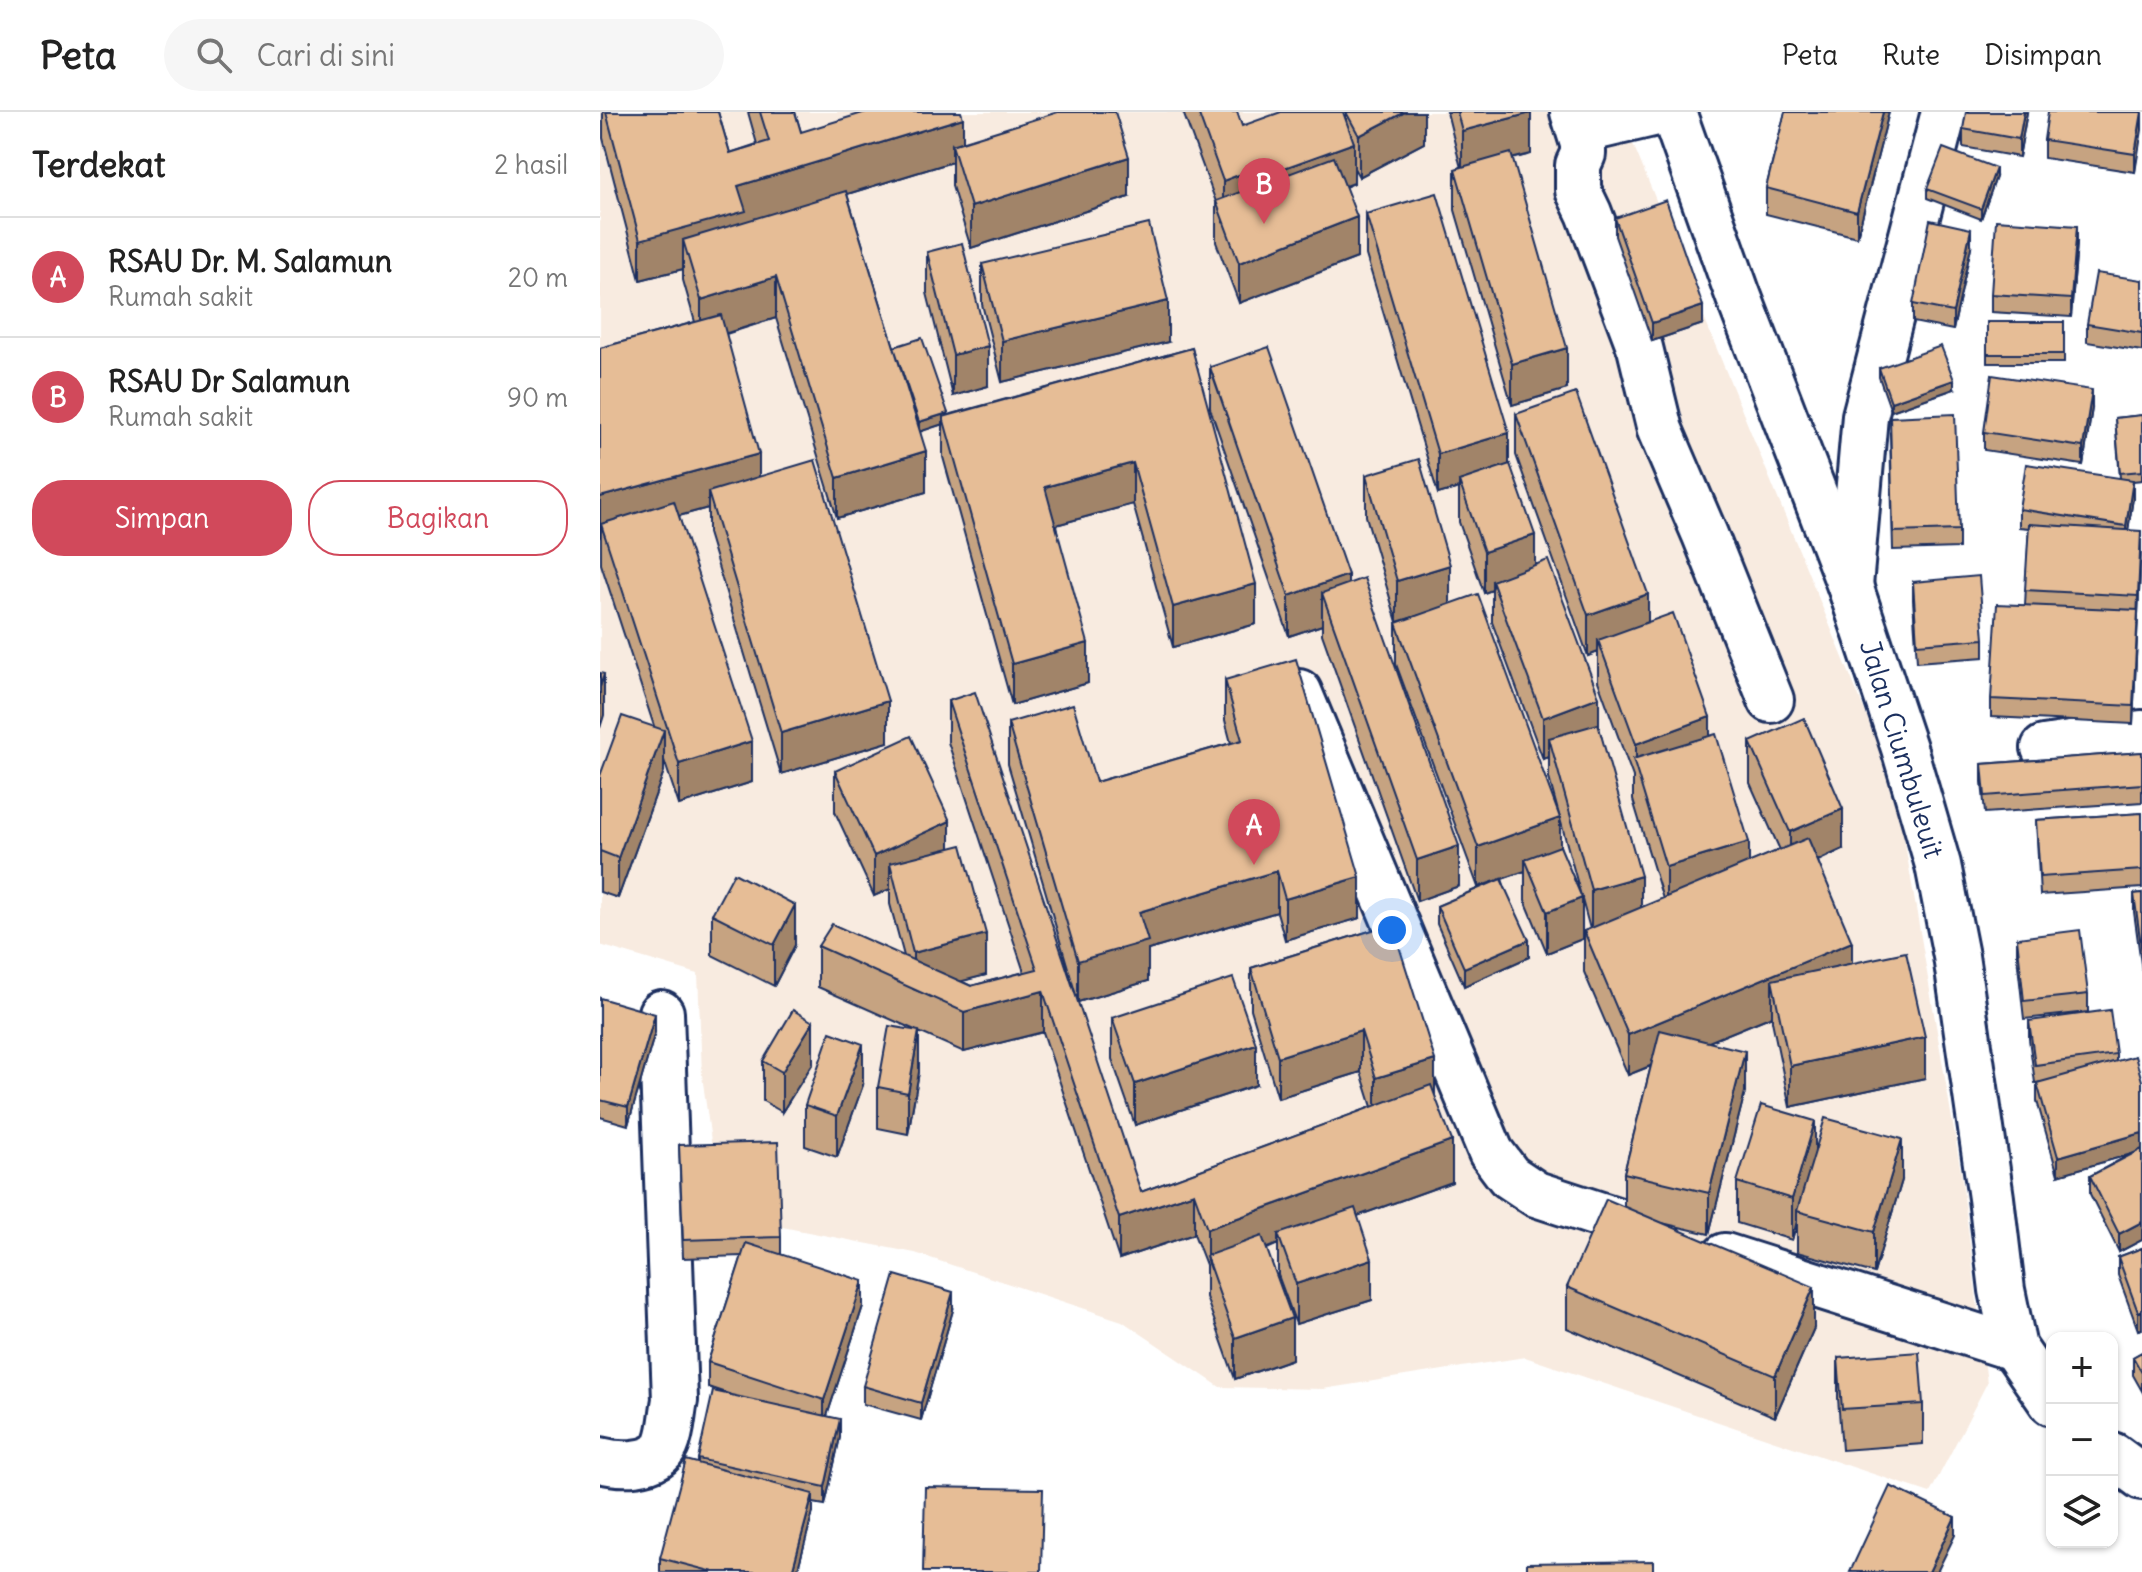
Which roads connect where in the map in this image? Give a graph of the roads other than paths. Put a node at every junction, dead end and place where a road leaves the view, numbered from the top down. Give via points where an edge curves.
1 (1661, 112) edge
2 (1673, 112) edge
3 (1944, 112) edge
4 (1576, 122) edge
5 (1850, 586) junction
6 (1298, 690) edge
7 (1771, 700) dead end
8 (2142, 733) edge
9 (2044, 748) dead end
10 (661, 1013) dead end
11 (2014, 1348) junction
12 (2046, 1394) edge
13 (2118, 1459) edge
14 (600, 1460) edge
15 (2142, 1477) edge

1 - 4 street
2 - 5 street, Jalan Ciumbuleuit
3 - 5 street via 1865,416
4 - 7 street via 1583,154 1578,190 1640,348 1660,430
5 - 11 street, Jalan Ciumbuleuit via 1938,865
6 - 11 street via 1491,1152 1509,1176 1536,1194
8 - 9 street
10 - 14 street via 675,1400 665,1447 655,1456 616,1464
11 - 12 street, Jalan Ciumbuleuit
13 - 15 street

